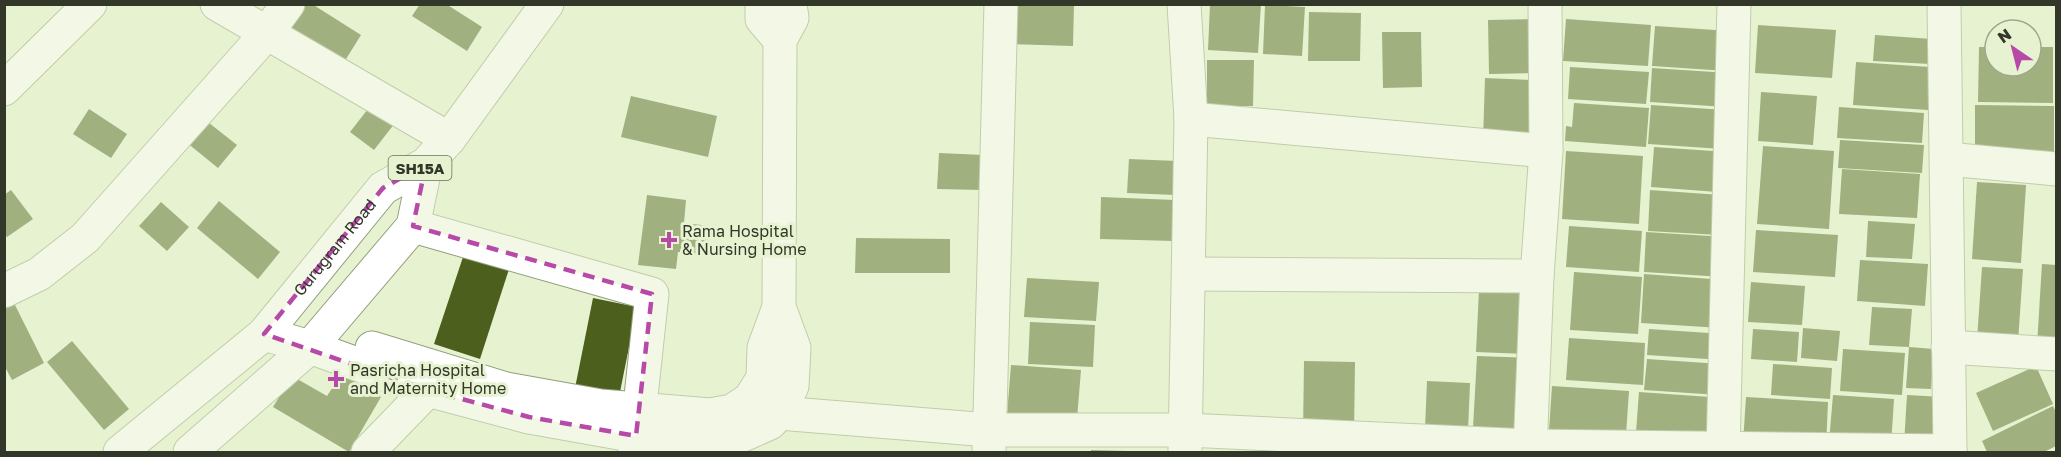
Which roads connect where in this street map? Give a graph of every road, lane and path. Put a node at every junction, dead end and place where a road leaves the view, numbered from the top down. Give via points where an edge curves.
1 (90, 4) edge
2 (217, 4) edge
3 (288, 4) edge
4 (547, 4) edge
5 (762, 4) edge
6 (790, 4) edge
7 (1001, 4) edge
8 (1184, 4) edge
9 (1734, 4) edge
10 (1944, 4) edge
11 (1545, 12) edge
12 (267, 34) junction
13 (780, 40) junction
14 (4, 89) edge
15 (1191, 119) junction
16 (448, 139) junction
17 (1546, 151) junction
18 (1947, 159) junction
19 (426, 164) junction
20 (2056, 169) edge
21 (413, 226) junction
22 (1189, 274) junction
23 (1537, 276) junction
24 (4, 291) edge
25 (779, 307) junction
26 (272, 325) junction
27 (316, 340) junction
28 (1948, 347) junction
29 (2056, 354) edge
30 (428, 390) junction
31 (765, 432) edge
32 (637, 433) edge
33 (989, 441) edge
34 (1185, 441) edge
35 (1530, 449) edge
36 (1723, 450) edge
37 (1950, 452) edge
38 (120, 453) edge
39 (190, 453) edge
40 (368, 453) edge

1 - 14 street
2 - 12 street
3 - 12 street
4 - 16 street, Gurugram Road / SH15A
5 - 13 street via 762,19
6 - 13 street via 792,18
7 - 33 street
8 - 15 street
9 - 36 street
10 - 18 street
11 - 17 street
12 - 16 street
12 - 24 street via 85,238 39,274
13 - 25 street
15 - 17 street
15 - 22 street
16 - 19 street, Gurugram Road / SH15A
17 - 23 street
18 - 20 street
18 - 28 street
19 - 21 street, Gurugram Road / SH15A
19 - 26 street, Gurugram Road / SH15A via 383,188
21 - 27 street, Gurugram Road / SH15A
21 - 32 street via 652,294
22 - 23 street
22 - 34 street
23 - 35 street
25 - 31 street via 794,348 792,386
25 - 32 street via 764,348 763,378 750,399 732,411
26 - 27 street
26 - 38 street, SH15A
27 - 30 street
27 - 32 street via 506,389 601,406
27 - 39 street, SH15A
28 - 29 street
28 - 37 street
30 - 32 street via 529,417
30 - 40 street
31 - 32 street
31 - 33 street
33 - 34 street
34 - 35 street
35 - 36 street
36 - 37 street

